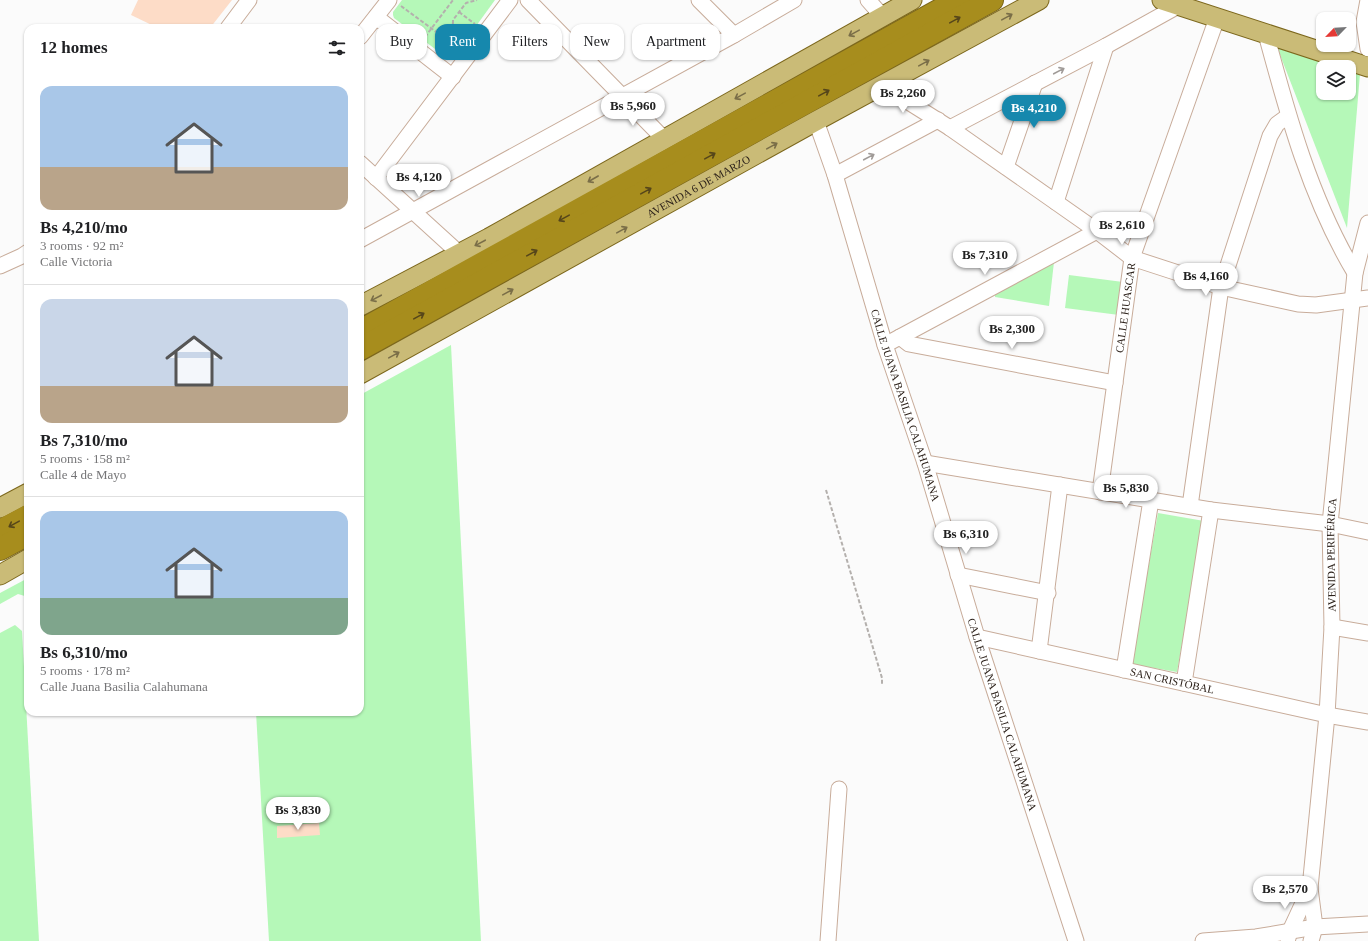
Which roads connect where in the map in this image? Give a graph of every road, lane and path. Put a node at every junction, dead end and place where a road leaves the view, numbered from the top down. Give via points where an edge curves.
1 (249, 0) edge
2 (453, 0) edge
3 (477, 0) edge
4 (510, 0) edge
5 (528, 0) edge
6 (699, 0) edge
7 (794, 0) edge
8 (868, 0) edge
9 (912, 0) edge
10 (958, 0) edge
11 (992, 0) edge
12 (1039, 0) edge
13 (1368, 0) edge
14 (393, 2) edge
15 (1170, 3) edge
16 (459, 12) junction
17 (883, 16) junction
18 (376, 17) junction
19 (1217, 18) junction
20 (231, 24) edge
21 (453, 24) edge
22 (475, 24) edge
23 (431, 29) junction
24 (364, 32) edge
25 (435, 32) edge
26 (1266, 34) junction
27 (427, 35) edge
28 (734, 35) junction
29 (1106, 46) junction
30 (1368, 49) edge
31 (1368, 67) edge
32 (453, 77) junction
33 (1035, 83) junction
34 (883, 86) junction
35 (622, 95) junction
36 (1288, 116) junction
37 (816, 121) junction
38 (944, 124) junction
39 (664, 139) junction
40 (364, 167) edge
41 (1006, 167) junction
42 (835, 175) junction
43 (376, 178) junction
44 (1056, 202) junction
45 (413, 211) junction
46 (1368, 223) edge
47 (1097, 231) junction
48 (364, 238) edge
49 (460, 254) junction
50 (24, 255) edge
51 (1132, 258) junction
52 (0, 266) edge
53 (1355, 273) junction
54 (1221, 286) junction
55 (1368, 298) edge
56 (1353, 300) junction
57 (364, 304) edge
58 (364, 329) edge
59 (900, 337) junction
60 (885, 345) junction
61 (364, 347) edge
62 (364, 372) edge
63 (1115, 383) junction
64 (925, 463) junction
65 (1060, 485) junction
66 (826, 490) dead end
67 (1100, 492) junction
68 (24, 495) edge
69 (1151, 500) junction
70 (1190, 506) junction
71 (0, 508) edge
72 (1211, 510) junction
73 (24, 518) edge
74 (1330, 524) junction
75 (0, 531) edge
76 (1368, 532) edge
77 (24, 536) edge
78 (0, 549) edge
79 (24, 561) edge
80 (0, 575) edge
81 (958, 575) junction
82 (1048, 593) junction
83 (1332, 627) junction
84 (1368, 633) edge
85 (977, 637) junction
86 (1039, 651) junction
87 (1124, 670) junction
88 (1184, 683) junction
89 (882, 684) dead end
90 (1327, 714) junction
91 (1368, 722) edge
92 (839, 789) dead end
93 (1310, 888) junction
94 (1368, 924) edge
95 (1313, 934) edge
96 (1289, 936) edge
97 (828, 941) edge
98 (1076, 941) edge
99 (1203, 941) edge

1 - 20 street
2 - 23 path
3 - 16 path via 466,3
4 - 32 street
5 - 35 street
6 - 28 street
7 - 28 street
8 - 17 street
9 - 17 main road
10 -> 58 highway
61 -> 11 highway, AVENIDA 6 DE MARZO
34 -> 12 main road, AVENIDA 6 DE MARZO
13 - 30 street via 1364,22
14 - 18 street
14 - 23 path
15 - 19 main road
15 - 29 street
16 - 21 path
16 - 22 path
17 -> 39 main road
18 - 24 street
18 - 32 street
19 - 26 main road
19 - 51 street, CALLE HUASCAR
23 - 25 path
23 - 27 path
26 - 31 main road
26 - 36 street
28 - 35 street
33 -> 29 street
29 - 44 street
32 - 43 street
33 - 38 street
33 - 41 street
34 - 37 main road, AVENIDA 6 DE MARZO
34 - 38 street
35 - 39 street
35 - 45 street
36 - 53 street via 1321,206 1339,247
36 - 54 street via 1277,124 1270,136
37 - 42 street, CALLE JUANA BASILIA CALAHUMANA
62 -> 37 main road, AVENIDA 6 DE MARZO
38 - 41 street
42 -> 38 street
39 -> 49 main road
40 - 43 street
41 - 44 street
42 - 60 street, CALLE JUANA BASILIA CALAHUMANA
43 - 45 street
44 - 47 street
45 - 48 street
45 - 49 street
46 - 53 street, AVENIDA PERIFÉRICA
47 - 51 street
47 - 59 street
49 -> 57 main road
50 - 52 street
51 - 54 street
51 - 63 street, CALLE HUASCAR
53 - 56 street, AVENIDA PERIFÉRICA
54 - 56 street via 1298,304 1316,305
54 - 70 street
55 - 56 street
56 - 74 street, AVENIDA PERIFÉRICA
59 - 60 street
59 - 63 street via 909,344
60 - 64 street, CALLE JUANA BASILIA CALAHUMANA
63 - 67 street, CALLE HUASCAR
64 - 65 street
64 - 81 street, CALLE JUANA BASILIA CALAHUMANA
65 - 67 street
65 - 82 street
66 - 89 path
67 - 69 street
68 - 71 main road
69 - 70 street
69 - 87 street
70 - 72 street
72 - 74 street
72 - 88 street
73 -> 75 highway
74 - 76 street
74 - 83 street, AVENIDA PERIFÉRICA
77 - 78 highway
79 - 80 main road
81 - 82 street
81 - 85 street, CALLE JUANA BASILIA CALAHUMANA
82 - 86 street
83 - 84 street
83 - 90 street, AVENIDA PERIFÉRICA
85 - 86 street, SAN CRISTÓBAL
85 - 98 street, CALLE JUANA BASILIA CALAHUMANA
86 - 87 street, SAN CRISTÓBAL
87 - 88 street, SAN CRISTÓBAL
88 - 90 street, SAN CRISTÓBAL
90 - 91 street, SAN CRISTÓBAL
90 - 93 street, AVENIDA PERIFÉRICA
92 - 97 street
93 - 95 street, AVENIDA PERIFÉRICA
93 - 96 street, AVENIDA PERIFÉRICA
94 - 95 street
95 - 96 street
96 - 99 street

